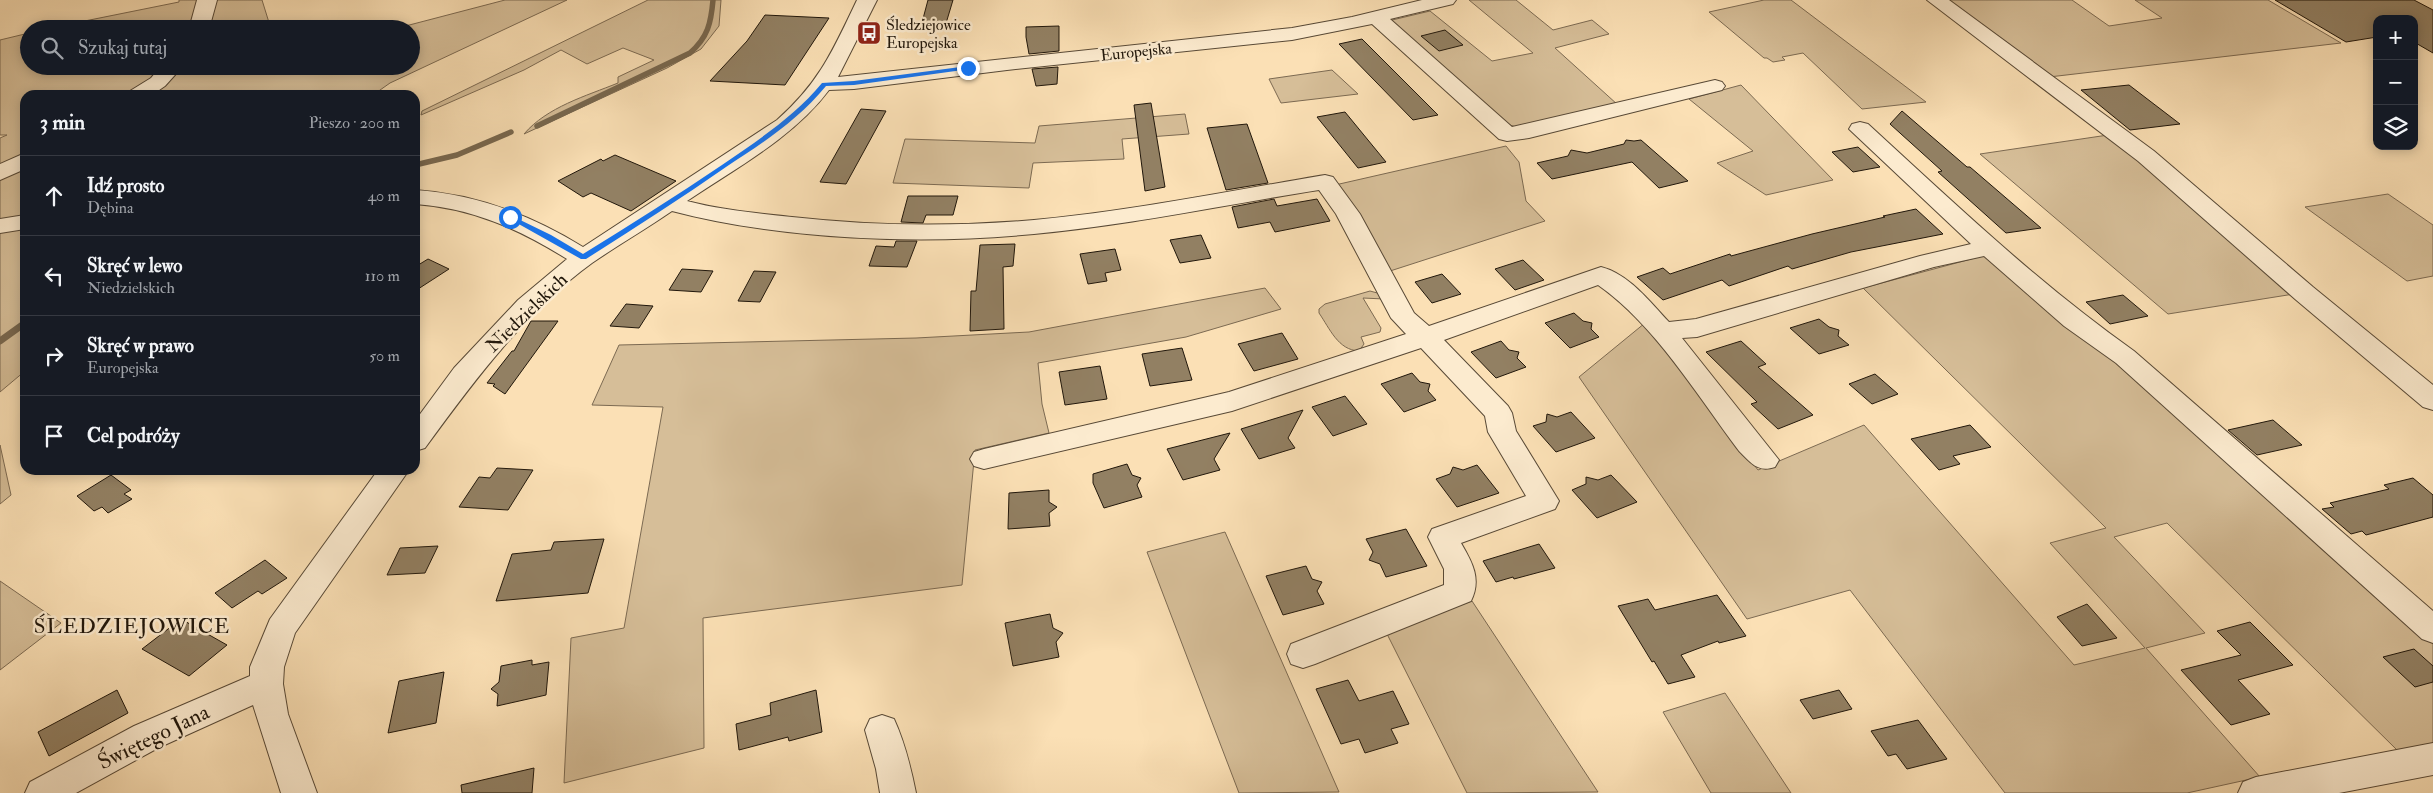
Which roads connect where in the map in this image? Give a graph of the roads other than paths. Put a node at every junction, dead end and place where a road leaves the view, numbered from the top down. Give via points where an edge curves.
1 (207, 0) edge
2 (867, 0) edge
3 (1446, 0) edge
4 (1937, 0) edge
5 (1423, 3) edge
6 (1376, 17) junction
7 (201, 20) edge
8 (165, 75) edge
9 (824, 84) junction
10 (1715, 86) dead end
11 (145, 90) edge
12 (1860, 129) dead end
13 (20, 163) edge
14 (0, 173) edge
15 (420, 198) edge
16 (669, 203) junction
17 (20, 223) edge
18 (0, 226) edge
19 (1989, 247) junction
20 (583, 258) junction
21 (1663, 331) junction
22 (1425, 337) junction
23 (2433, 400) edge
24 (420, 434) edge
25 (984, 459) dead end
26 (1765, 460) dead end
27 (390, 475) edge
28 (2433, 630) edge
29 (1303, 654) dead end
30 (266, 684) junction
31 (882, 730) dead end
32 (2433, 759) edge
33 (43, 793) edge
34 (298, 793) edge
35 (898, 793) edge
36 (2256, 793) edge

1 - 7 street
2 - 9 street, Niedzielskich
3 - 5 street, Europejska
4 - 23 street via 2146,156
5 - 6 street, Europejska
6 - 9 street, Europejska via 1292,34
6 - 10 street via 1507,134
8 - 11 street
9 - 16 street, Niedzielskich via 784,125
12 - 19 street
13 - 14 street
15 - 20 street via 462,202 493,211 549,236
16 - 20 street, Niedzielskich
16 - 22 street via 692,210 792,224 880,232 961,232 1033,227 1143,213 1325,182 1348,214 1404,318
17 - 18 street
19 - 21 street via 1929,261 1697,328
19 - 28 street via 2073,320 2125,358
20 - 24 street, Niedzielskich via 527,306 464,375
21 - 22 street via 1624,291 1601,275
21 - 26 street via 1749,444
22 - 25 street via 1232,401
22 - 29 street via 1498,413 1502,432 1544,501 1443,537 1460,569 1460,592
27 - 30 street via 281,628 267,668
30 - 33 street, Świętego Jana via 146,737
30 - 34 street via 271,714
31 - 35 street
32 - 36 street

